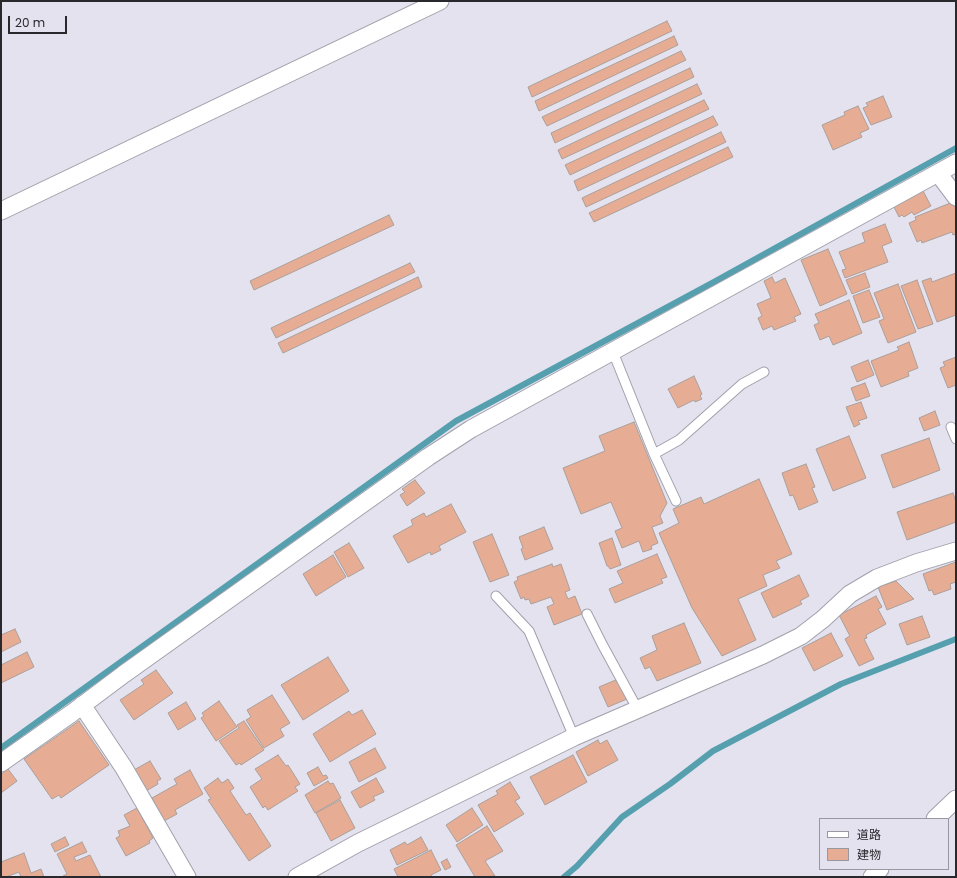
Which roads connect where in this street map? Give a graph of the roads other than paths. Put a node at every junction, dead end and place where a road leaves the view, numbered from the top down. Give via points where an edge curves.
1 (440, 1) edge
2 (956, 163) edge
3 (938, 173) junction
4 (956, 197) edge
5 (1, 211) edge
6 (613, 352) junction
7 (764, 372) dead end
8 (951, 427) dead end
9 (956, 439) edge
10 (654, 454) junction
11 (676, 501) dead end
12 (956, 551) edge
13 (496, 596) dead end
14 (587, 614) dead end
15 (82, 705) junction
16 (638, 710) junction
17 (574, 737) junction
18 (1, 763) edge
19 (956, 799) edge
20 (936, 818) edge
21 (186, 877) edge
22 (297, 877) edge

1 - 5 street
2 - 3 street
3 - 4 street
3 - 6 street
6 - 10 lane
6 - 15 street via 471,429 428,457
7 - 10 lane via 742,384 679,440
8 - 9 lane
10 - 11 lane
12 - 16 street via 877,578 850,594 801,636
13 - 17 lane via 530,632
14 - 16 lane
15 - 18 street
15 - 21 street via 124,768
16 - 17 street
17 - 22 street via 358,843
19 - 20 street

